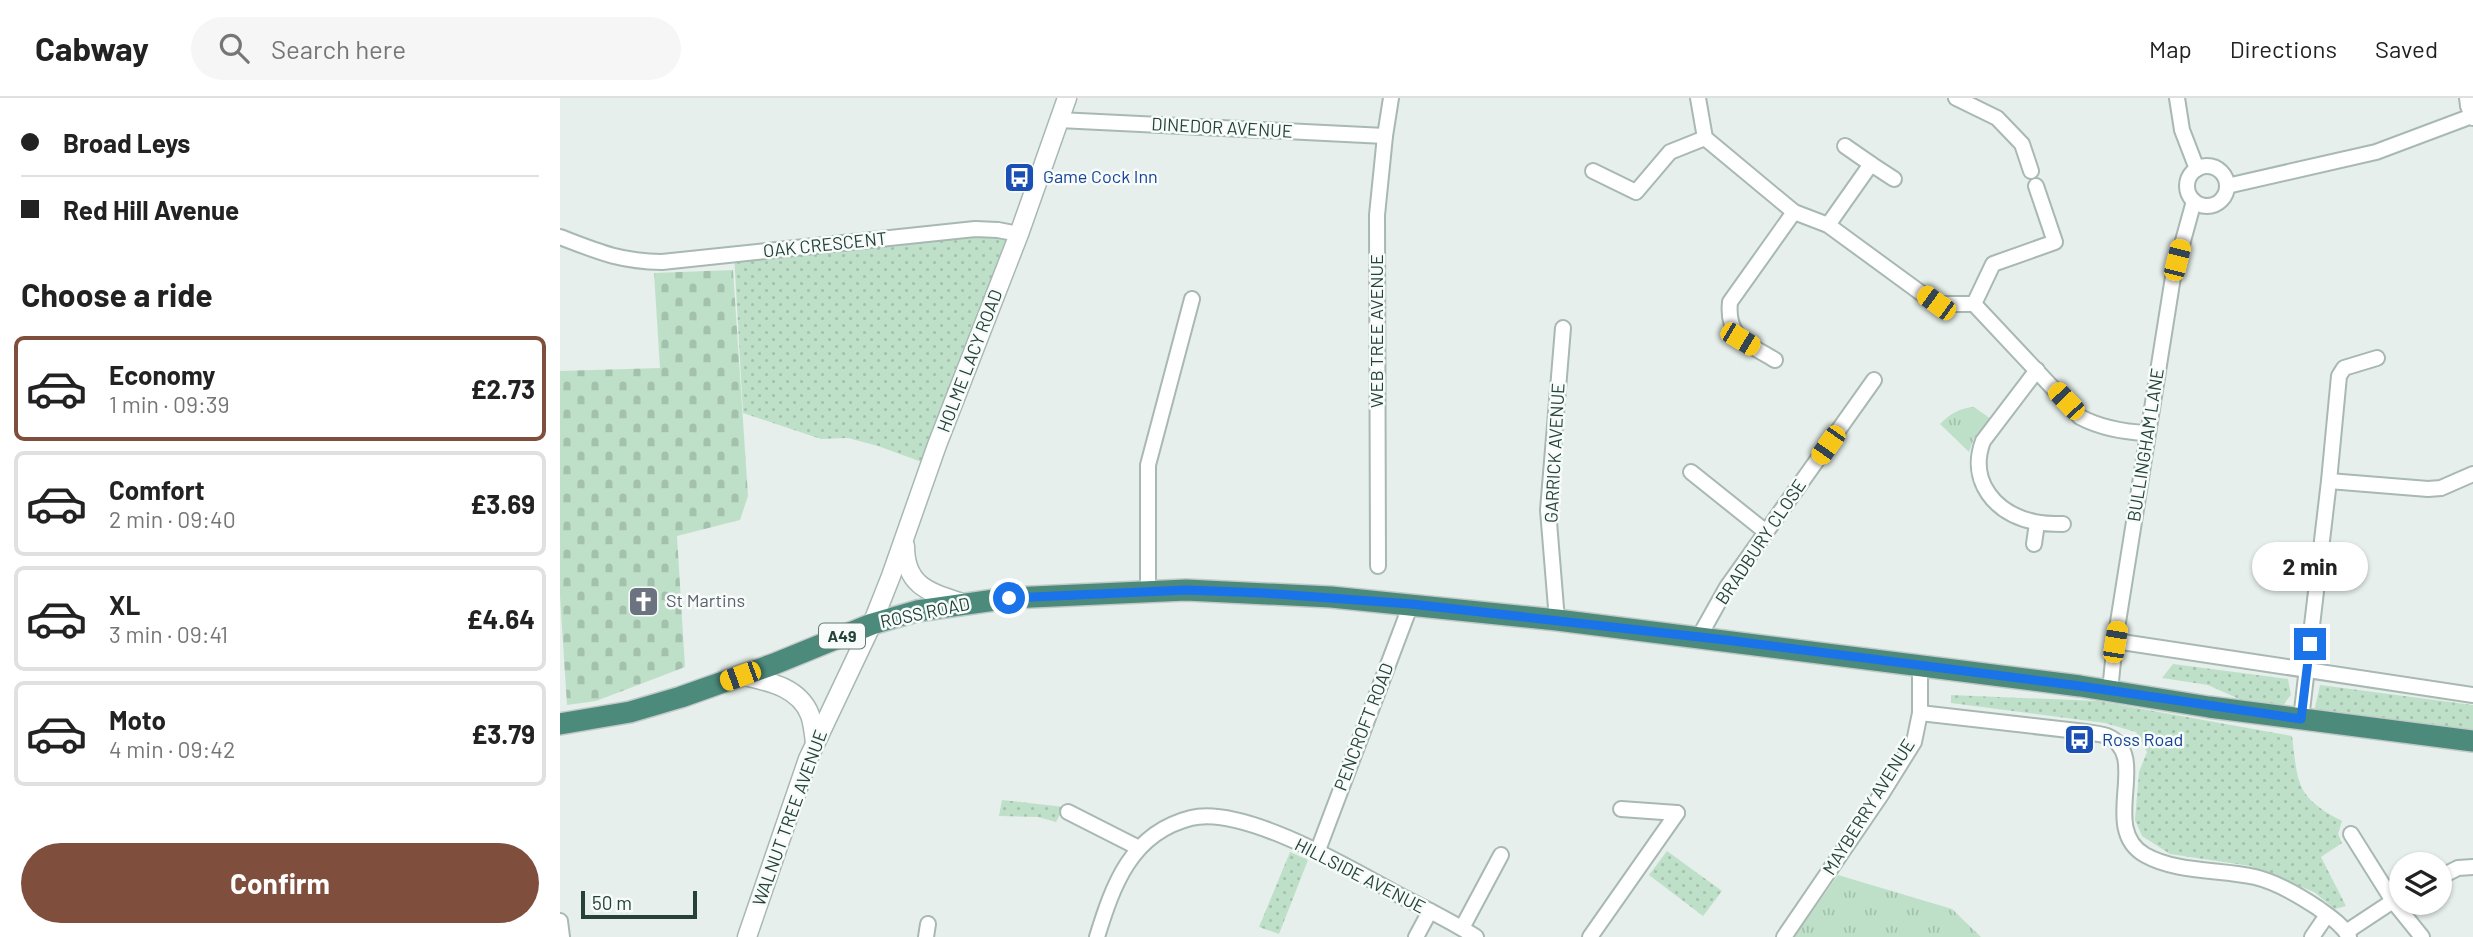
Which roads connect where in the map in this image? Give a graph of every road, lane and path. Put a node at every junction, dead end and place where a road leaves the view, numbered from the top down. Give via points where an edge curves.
1 (1067, 98) edge
2 (1391, 98) edge
3 (1698, 98) edge
4 (1956, 98) edge
5 (2177, 98) edge
6 (2467, 98) edge
7 (2472, 117) edge
8 (1059, 120) junction
9 (1385, 136) junction
10 (1705, 138) junction
11 (1845, 146) dead end
12 (1871, 164) junction
13 (2197, 169) junction
14 (1593, 171) dead end
15 (2031, 171) dead end
16 (1894, 179) dead end
17 (2036, 186) dead end
18 (2227, 186) junction
19 (2194, 201) junction
20 (1794, 212) junction
21 (1828, 225) junction
22 (1019, 234) junction
23 (560, 237) edge
24 (1192, 299) dead end
25 (1974, 304) junction
26 (1563, 328) dead end
27 (2377, 358) dead end
28 (1775, 360) dead end
29 (2037, 370) junction
30 (1874, 380) dead end
31 (2147, 433) junction
32 (1691, 471) dead end
33 (2473, 474) edge
34 (2329, 481) junction
35 (2036, 523) junction
36 (2063, 524) dead end
37 (1766, 532) junction
38 (905, 539) junction
39 (2034, 544) dead end
40 (1378, 566) dead end
41 (1148, 591) junction
42 (962, 603) junction
43 (1411, 604) junction
44 (1558, 620) junction
45 (872, 624) junction
46 (1699, 637) junction
47 (2115, 642) junction
48 (1920, 666) junction
49 (2307, 671) junction
50 (740, 676) junction
51 (2110, 691) junction
52 (2473, 695) edge
53 (1920, 712) junction
54 (2301, 719) junction
55 (560, 723) edge
56 (2473, 741) edge
57 (815, 743) junction
58 (1621, 809) dead end
59 (1069, 812) dead end
60 (2351, 834) dead end
61 (1139, 848) junction
62 (1318, 850) junction
63 (1502, 855) dead end
64 (2473, 867) edge
65 (2452, 871) edge
66 (2389, 888) edge
67 (2389, 905) edge
68 (1430, 911) junction
69 (2327, 915) junction
70 (2407, 915) edge
71 (560, 921) edge
72 (1462, 928) junction
73 (2347, 934) edge
74 (562, 937) edge
75 (747, 937) edge
76 (1097, 937) edge
77 (1416, 937) edge
78 (1476, 937) edge
79 (1590, 937) edge
80 (1784, 937) edge
81 (2312, 937) edge
82 (2421, 937) edge

1 - 8 street, HOLME LACY ROAD
2 - 9 street, WEB TREE AVENUE
3 - 10 street
4 - 15 street via 1997,118 2022,144
5 - 13 street via 2182,130
6 - 7 street
7 - 18 street via 2376,152
8 - 9 street, DINEDOR AVENUE
8 - 22 street, HOLME LACY ROAD
9 - 40 street, WEB TREE AVENUE via 1377,215
10 - 14 street via 1670,152 1636,192
10 - 20 street
11 - 12 street
12 - 16 street
12 - 21 street
13 - 18 street via 2216,169
13 - 19 street via 2187,184
17 - 25 street via 2055,242 1993,264
18 - 19 street via 2218,202 2206,206
19 - 31 street, BULLINGHAM LANE via 2173,277
20 - 21 street
20 - 28 street via 1730,302 1732,329
21 - 25 street via 1936,303
22 - 23 street, OAK CRESCENT via 975,229 662,262 609,256
22 - 38 street, HOLME LACY ROAD
24 - 41 street via 1148,465
25 - 29 street
26 - 44 street, GARRICK AVENUE via 1548,510
27 - 34 street via 2344,368 2339,376
29 - 31 street via 2080,417 2095,425
29 - 35 street via 1983,441 1978,455 1981,483 2000,507
30 - 37 street, BRADBURY CLOSE
31 - 47 street, BULLINGHAM LANE
32 - 37 street
33 - 34 street via 2428,489
34 - 49 street
35 - 36 street
35 - 39 street
37 - 46 street, BRADBURY CLOSE
38 - 42 street via 905,562 917,582
38 - 45 street, HOLME LACY ROAD
41 - 42 highway, ROSS ROAD / A49
41 - 43 highway, ROSS ROAD / A49 via 1240,592
42 - 45 highway, ROSS ROAD / A49
43 - 44 highway, ROSS ROAD / A49
43 - 62 street, PENCROFT ROAD
44 - 46 highway, ROSS ROAD / A49
45 - 50 highway, ROSS ROAD / A49
45 - 57 street, WALNUT TREE AVENUE
46 - 48 highway, ROSS ROAD / A49
47 - 49 street
47 - 51 street, BULLINGHAM LANE
48 - 51 highway, ROSS ROAD / A49
48 - 53 street, MAYBERRY AVENUE
49 - 52 street
49 - 54 street
50 - 55 highway, ROSS ROAD / A49 via 630,712
50 - 57 street via 774,683 794,694 809,713
51 - 54 highway, ROSS ROAD / A49
53 - 69 street via 2110,737 2122,751 2127,767 2123,824 2143,854 2164,863 2259,878
53 - 80 street, MAYBERRY AVENUE via 1914,742
54 - 56 highway, ROSS ROAD / A49
57 - 75 street, WALNUT TREE AVENUE
58 - 79 street via 1677,813
59 - 61 street
60 - 66 street
61 - 62 street, HILLSIDE AVENUE via 1178,823 1213,815
61 - 76 street, HILLSIDE AVENUE via 1110,895
62 - 68 street, HILLSIDE AVENUE
63 - 72 street
64 - 65 street
67 - 73 street
68 - 72 street, HILLSIDE AVENUE
68 - 77 street
69 - 73 street
69 - 81 street
70 - 82 street
71 - 74 street
72 - 78 street, HILLSIDE AVENUE

